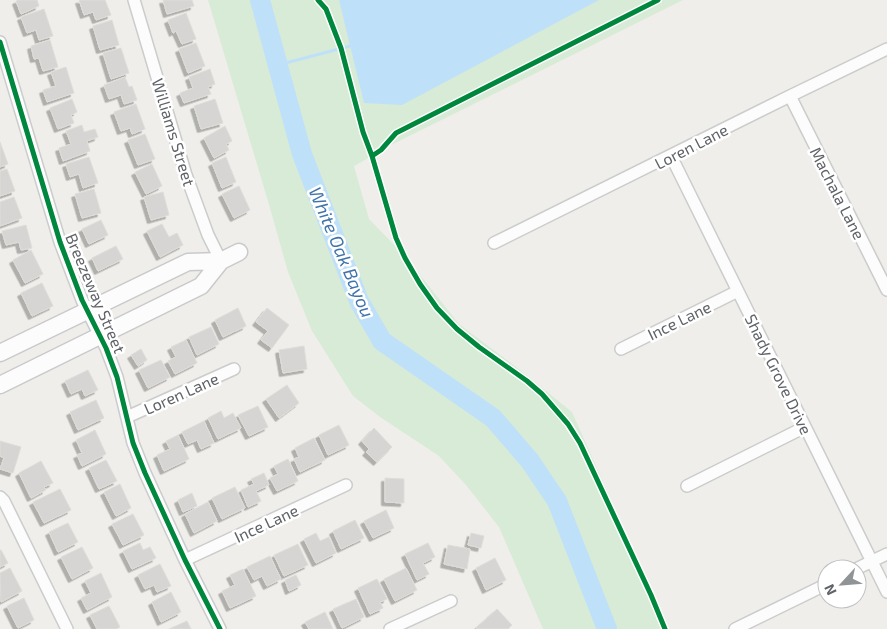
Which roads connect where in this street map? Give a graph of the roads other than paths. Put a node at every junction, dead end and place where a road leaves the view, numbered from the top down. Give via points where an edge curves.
1 (134, 0) edge
2 (0, 42) edge
3 (887, 49) edge
4 (790, 96) junction
5 (671, 156) junction
6 (494, 243) dead end
7 (239, 252) dead end
8 (220, 262) junction
9 (887, 290) edge
10 (738, 291) junction
11 (87, 310) junction
12 (100, 336) junction
13 (621, 349) dead end
14 (0, 353) edge
15 (234, 368) dead end
16 (0, 385) edge
17 (127, 416) junction
18 (806, 427) junction
19 (346, 485) dead end
20 (687, 486) dead end
21 (0, 496) edge
22 (887, 554) edge
23 (185, 560) junction
24 (872, 561) junction
25 (867, 564) edge
26 (817, 589) edge
27 (887, 592) edge
28 (451, 601) dead end
29 (68, 629) edge
30 (220, 629) edge
31 (390, 629) edge
32 (735, 629) edge

1 - 8 street, Williams Street via 186,175
2 - 11 street, Breezeway Street via 60,242
3 - 4 street, Loren Lane
4 - 5 street, Loren Lane
4 - 9 street, Machala Lane
5 - 6 street, Loren Lane
5 - 10 street, Shady Grove Drive
7 - 8 street
8 - 11 street via 188,262
8 - 12 street via 201,286
10 - 13 street, Ince Lane
10 - 18 street, Shady Grove Drive
11 - 12 street, Breezeway Street
11 - 14 street
12 - 16 street
12 - 17 street, Breezeway Street via 117,377
15 - 17 street, Loren Lane
17 - 23 street, Breezeway Street via 145,474
18 - 20 street
18 - 24 street, Shady Grove Drive
19 - 23 street, Ince Lane
21 - 29 street
22 - 24 street
23 - 30 street, Breezeway Street
24 - 25 street
24 - 27 street, Shady Grove Drive
26 - 32 street
28 - 31 street

